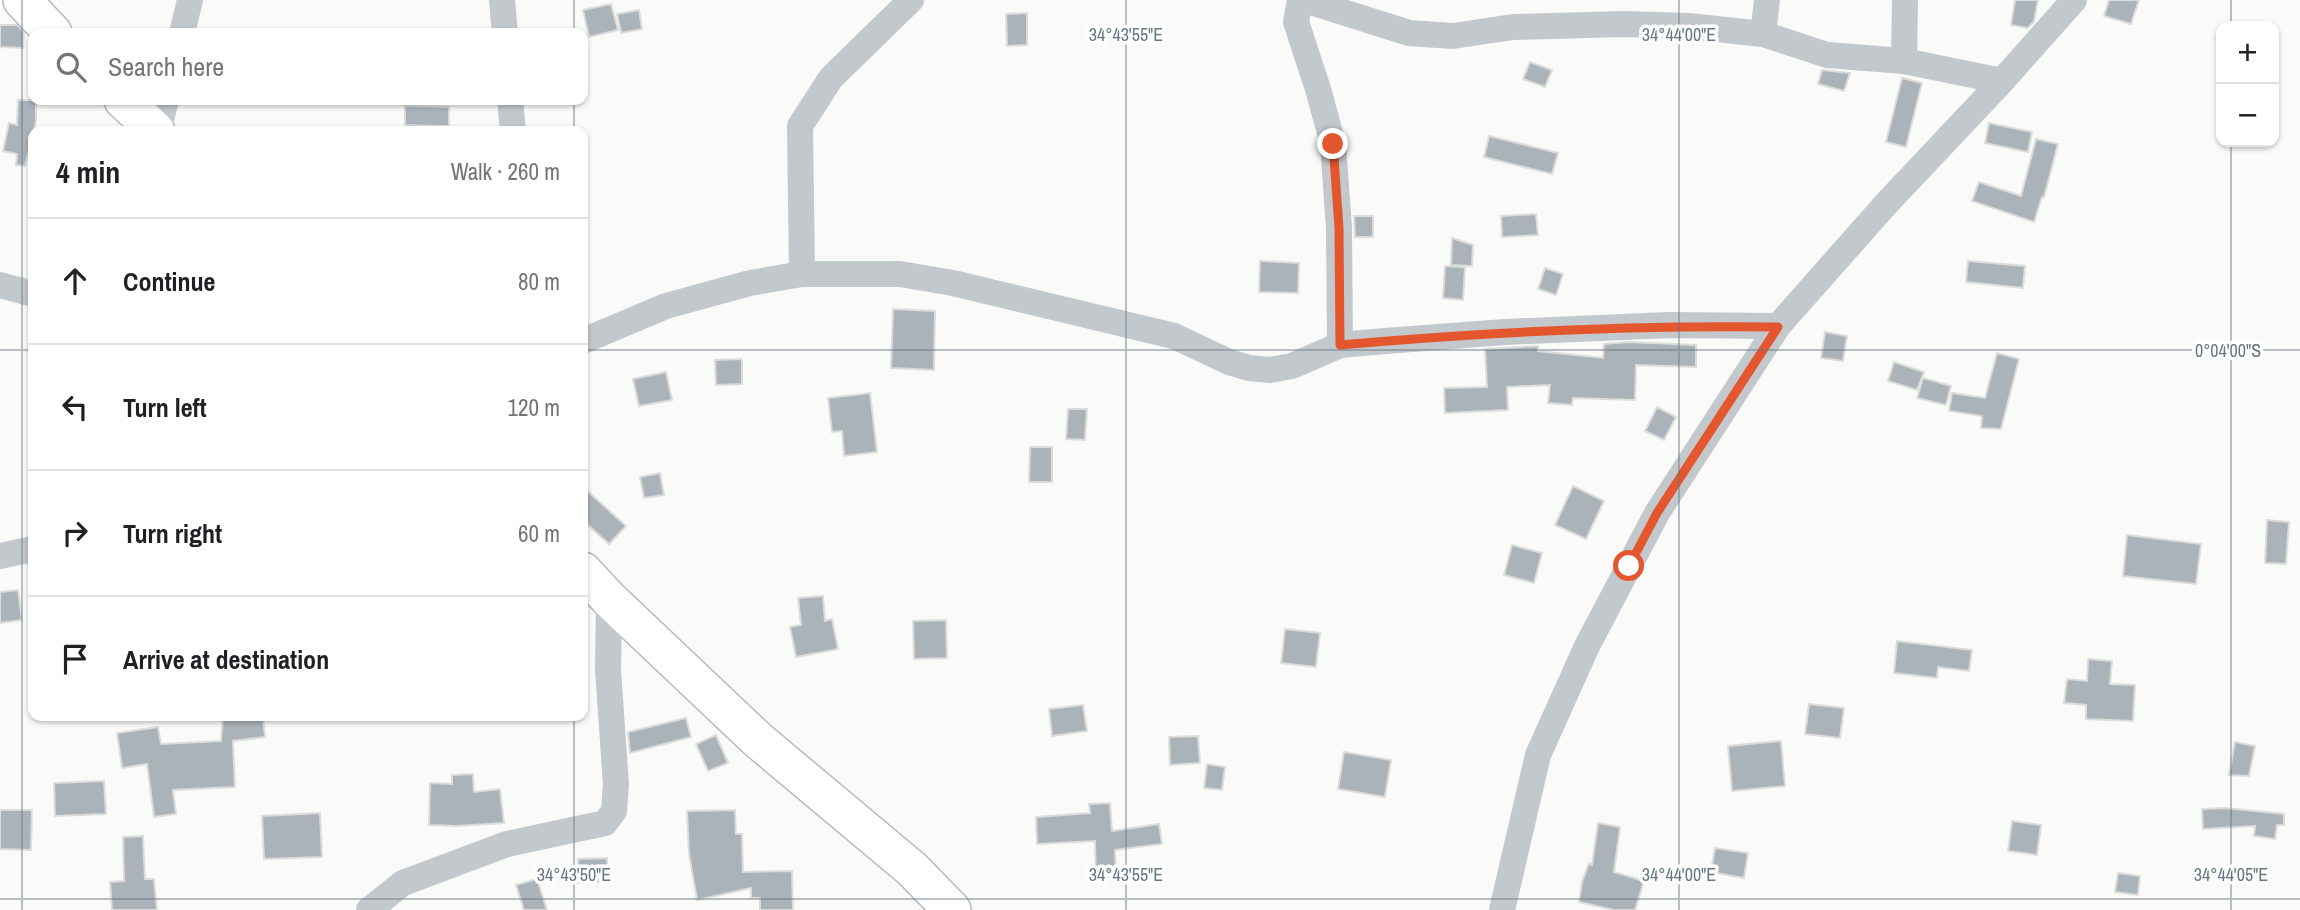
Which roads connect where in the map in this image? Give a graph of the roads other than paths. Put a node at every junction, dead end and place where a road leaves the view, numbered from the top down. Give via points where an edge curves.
1 (22, 0) edge
2 (190, 0) edge
3 (502, 0) edge
4 (911, 0) edge
5 (1303, 0) edge
6 (1768, 0) edge
7 (1905, 0) edge
8 (2074, 0) edge
9 (48, 28) edge
10 (183, 28) edge
11 (505, 28) edge
12 (1763, 34) junction
13 (1904, 61) junction
14 (2002, 81) junction
15 (128, 105) edge
16 (165, 105) edge
17 (510, 105) edge
18 (152, 126) edge
19 (158, 126) edge
20 (513, 126) edge
21 (802, 274) junction
22 (0, 285) edge
23 (28, 293) edge
24 (1778, 327) junction
25 (588, 339) edge
26 (1340, 345) junction
27 (28, 550) edge
28 (0, 556) edge
29 (588, 576) edge
30 (609, 599) junction
31 (369, 910) edge
32 (952, 910) edge
33 (1502, 910) edge

1 - 9 street
2 - 10 street
3 - 11 street
4 - 21 street via 831,78 800,126
5 - 12 street via 1409,33 1453,36 1513,27 1624,24
5 - 26 street via 1296,22 1333,144
6 - 12 street
7 - 13 street
8 - 14 street
12 - 13 street via 1827,55
13 - 14 street
14 - 24 street
15 - 18 street
16 - 19 street
17 - 20 street
21 - 25 street via 666,306
21 - 26 street via 900,274 953,283 1174,336 1249,368 1292,366
22 - 23 street
24 - 26 street via 1669,325
24 - 33 street via 1657,513 1587,646 1538,755
27 - 28 street
29 - 30 street
30 - 31 street via 608,670 616,784 611,818 507,844 403,883
30 - 32 street via 758,740 912,869

